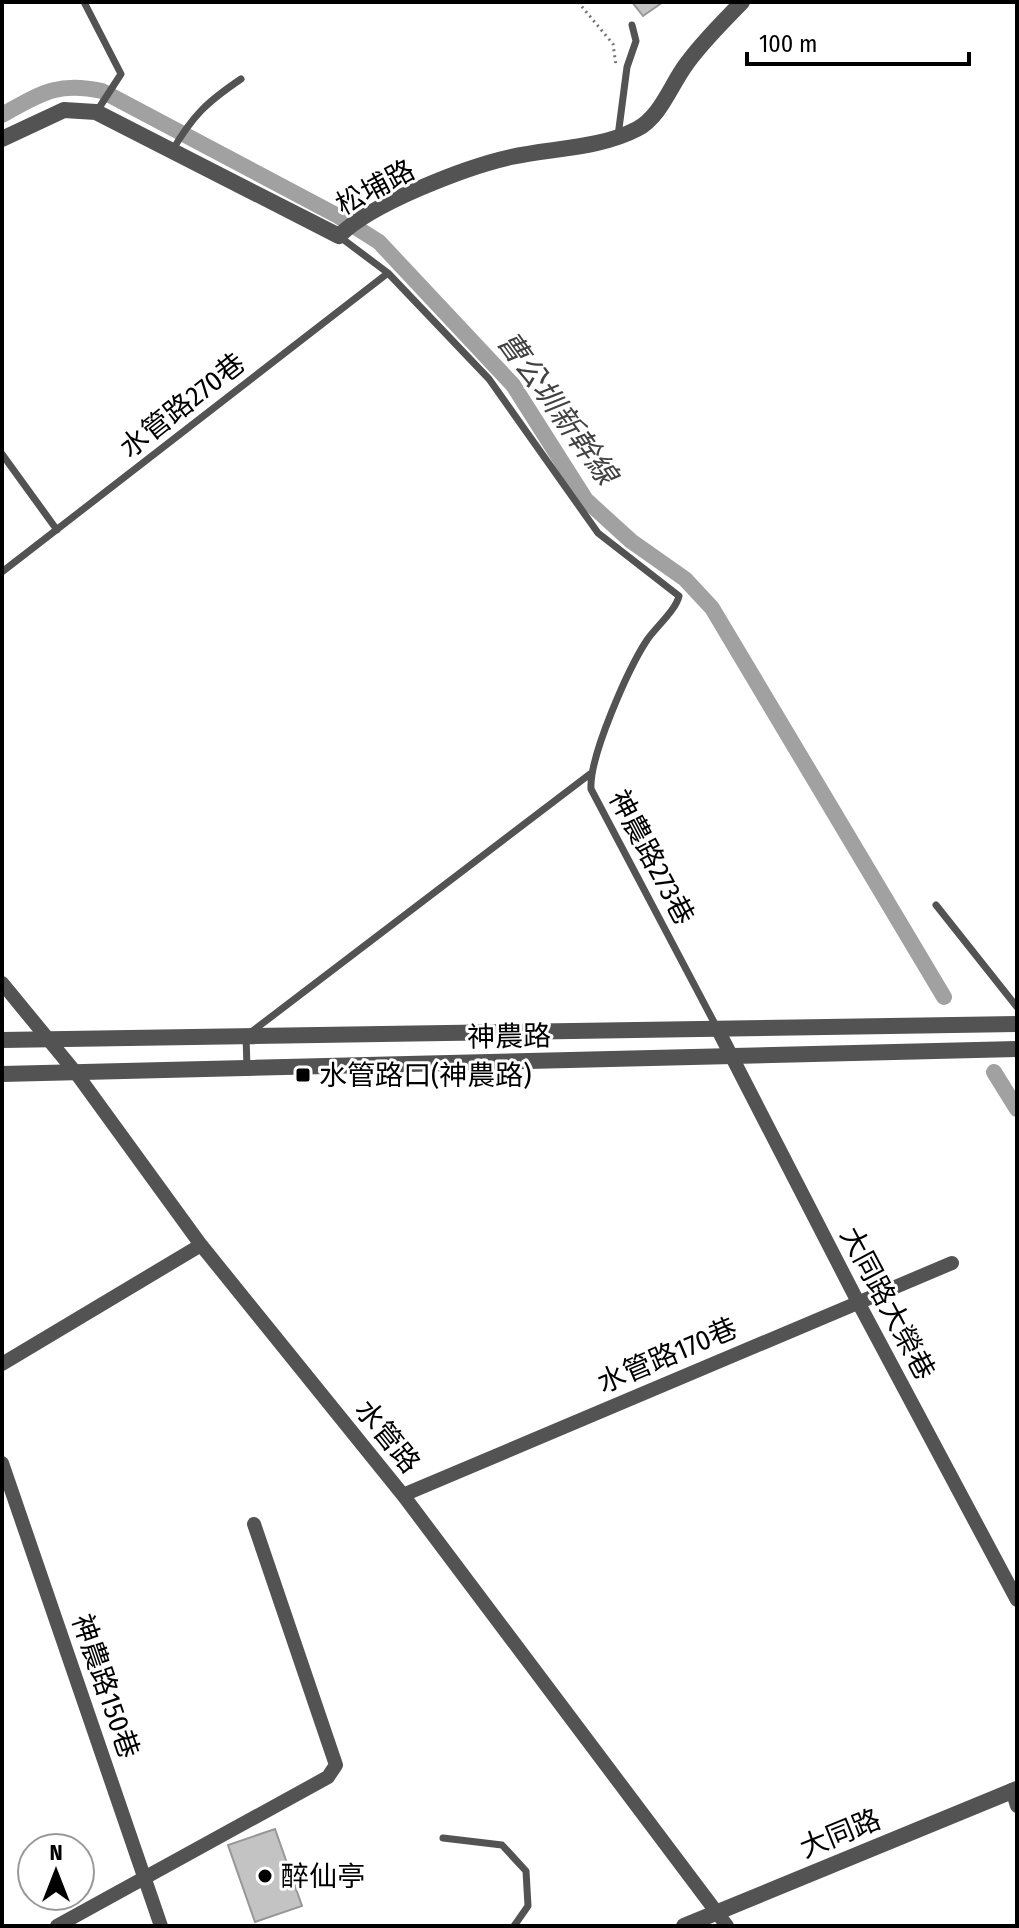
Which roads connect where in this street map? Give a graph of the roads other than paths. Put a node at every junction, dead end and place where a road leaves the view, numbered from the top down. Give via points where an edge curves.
1 (84, 2) edge
2 (742, 2) edge
3 (632, 25) dead end
4 (241, 79) dead end
5 (98, 109) junction
6 (618, 136) junction
7 (2, 139) edge
8 (174, 149) junction
9 (340, 234) junction
10 (388, 273) junction
11 (2, 454) edge
12 (57, 530) junction
13 (2, 572) edge
14 (590, 774) junction
15 (936, 905) dead end
16 (2, 983) edge
17 (1017, 1007) edge
18 (1017, 1024) edge
19 (717, 1028) junction
20 (246, 1036) junction
21 (45, 1039) junction
22 (2, 1040) edge
23 (1017, 1049) edge
24 (732, 1057) junction
25 (247, 1068) junction
26 (76, 1073) junction
27 (2, 1074) edge
28 (201, 1245) junction
29 (952, 1263) dead end
30 (858, 1302) junction
31 (2, 1364) edge
32 (2, 1463) edge
33 (403, 1495) junction
34 (254, 1524) dead end
35 (1017, 1600) edge
36 (1015, 1795) edge
37 (443, 1838) dead end
38 (143, 1875) junction
39 (717, 1912) junction
40 (57, 1926) edge
41 (161, 1926) edge
42 (514, 1926) edge
43 (684, 1926) edge
44 (727, 1926) edge

1 - 5 lane via 121,74
2 - 6 street, 松埔路 via 684,68 653,116
3 - 6 lane via 636,41 627,67
4 - 8 lane via 203,105
5 - 7 street via 64,110
5 - 8 street, 松埔路
6 - 9 street, 松埔路 via 508,158 418,190
8 - 9 street, 松埔路
9 - 10 lane, 神農路273巷
10 - 12 lane, 水管路270巷
10 - 14 lane, 神農路273巷 via 489,379 598,533 679,596 629,672
11 - 12 lane
12 - 13 lane, 水管路270巷
14 - 19 lane, 神農路273巷 via 596,801
14 - 20 lane
15 - 17 lane
16 - 21 street, 水管路
18 - 19 street, 神農路
19 - 20 street, 神農路
19 - 24 street, 大同路大榮巷
20 - 21 street, 神農路
20 - 25 lane
21 - 22 street, 神農路
21 - 26 street, 水管路
23 - 24 street, 神農路
24 - 25 street, 神農路
24 - 30 street, 大同路大榮巷
25 - 26 street, 神農路
26 - 27 street, 神農路
26 - 28 street, 水管路
28 - 31 street
28 - 33 street, 水管路
29 - 30 street, 水管路170巷
30 - 33 street, 水管路170巷
30 - 35 street, 大同路大榮巷
32 - 38 street, 神農路150巷
33 - 39 street, 水管路
34 - 38 street via 336,1765 328,1777
36 - 39 street, 大同路
37 - 42 lane via 502,1845 526,1871 528,1906
38 - 40 street
38 - 41 street, 神農路150巷
39 - 43 street, 大同路
39 - 44 street, 水管路

